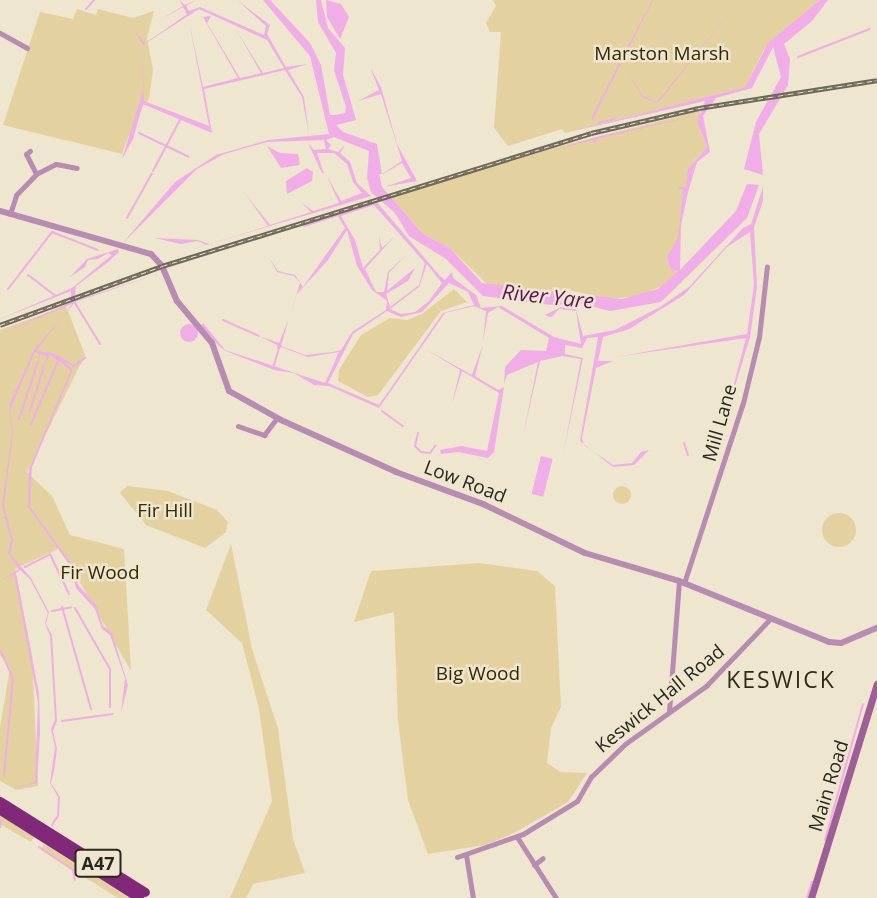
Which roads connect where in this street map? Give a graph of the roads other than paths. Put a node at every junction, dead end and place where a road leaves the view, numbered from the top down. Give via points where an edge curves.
1 (0, 33) edge
2 (27, 48) dead end
3 (25, 154) dead end
4 (77, 168) dead end
5 (36, 174) junction
6 (0, 211) edge
7 (10, 214) junction
8 (766, 266) dead end
9 (277, 418) junction
10 (238, 426) dead end
11 (682, 582) junction
12 (771, 618) junction
13 (877, 628) edge
14 (877, 684) edge
15 (669, 711) junction
16 (0, 801) edge
17 (0, 810) edge
18 (47, 836) junction
19 (517, 838) junction
20 (466, 855) junction
21 (457, 857) dead end
22 (543, 858) dead end
23 (534, 864) junction
24 (146, 896) edge
25 (473, 898) edge
26 (556, 898) edge
27 (811, 898) edge

1 - 2 street
3 - 5 street
4 - 5 street via 56,164
5 - 7 street via 16,195
6 - 7 street, Low Road
7 - 9 street, Low Road via 159,261 177,301 212,343 229,391
8 - 11 street, Mill Lane via 761,325 743,403
9 - 10 street via 264,435
9 - 11 street, Low Road via 396,472 484,504 585,553
11 - 12 street, Low Road
11 - 15 street, Mill Lane
12 - 13 street, Low Road via 837,644
12 - 15 street, Keswick Hall Road via 706,686
14 - 27 main road, Main Road
15 - 19 street, Keswick Hall Road via 617,750 577,801
16 - 18 highway, A47
17 - 18 highway, A47
18 - 24 highway, A47
19 - 20 street, Keswick Hall Road
19 - 23 street
20 - 21 street, Keswick Hall Road
20 - 25 street
22 - 23 street
23 - 26 street

